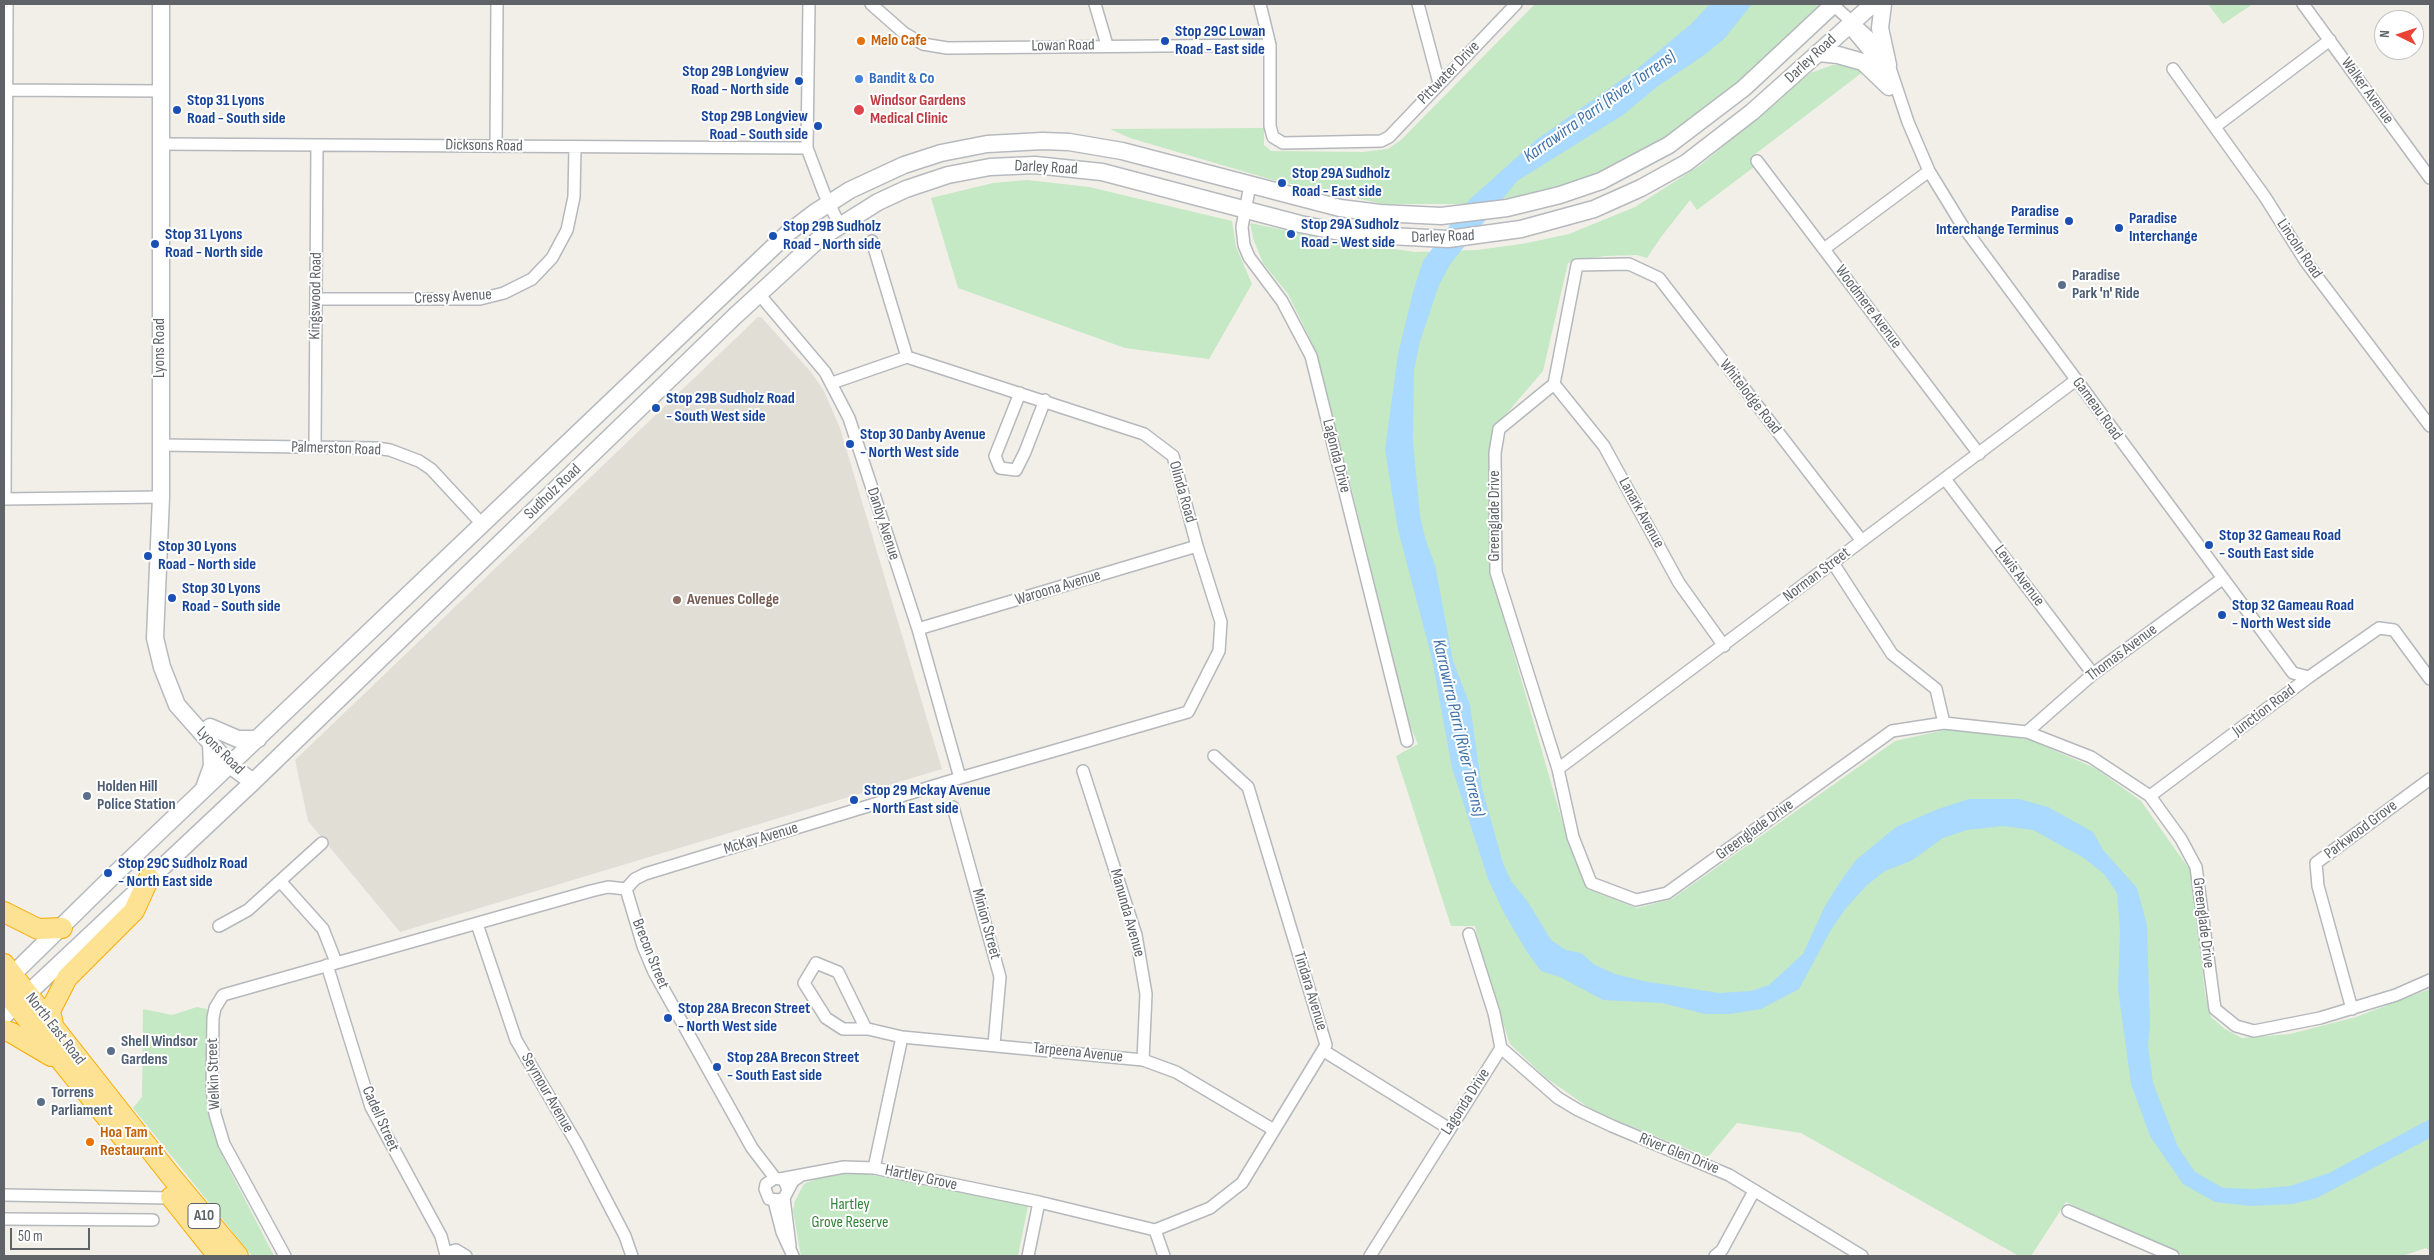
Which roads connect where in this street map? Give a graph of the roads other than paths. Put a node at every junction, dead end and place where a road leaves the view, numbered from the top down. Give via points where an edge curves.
1 (8, 4) edge
2 (161, 4) edge
3 (497, 4) edge
4 (809, 4) edge
5 (871, 4) edge
6 (1096, 4) edge
7 (1260, 4) edge
8 (1418, 4) edge
9 (1516, 4) edge
10 (1834, 4) edge
11 (1873, 4) edge
12 (1883, 4) edge
13 (2303, 4) edge
14 (1851, 23) junction
15 (2330, 40) junction
16 (1106, 45) junction
17 (1270, 45) junction
18 (1818, 53) junction
19 (1888, 64) junction
20 (2173, 69) dead end
21 (1439, 84) junction
22 (1889, 87) junction
23 (5, 90) edge
24 (161, 91) junction
25 (1908, 122) junction
26 (2216, 126) junction
27 (161, 144) junction
28 (317, 145) junction
29 (496, 146) junction
30 (575, 147) junction
31 (807, 148) junction
32 (1757, 160) dead end
33 (1929, 171) junction
34 (2430, 178) edge
35 (1250, 186) junction
36 (829, 203) junction
37 (1245, 209) junction
38 (840, 224) junction
39 (872, 241) dead end
40 (1824, 248) junction
41 (747, 272) junction
42 (759, 294) junction
43 (316, 299) junction
44 (907, 357) junction
45 (2076, 380) junction
46 (832, 383) junction
47 (1554, 384) junction
48 (1020, 393) junction
49 (1045, 400) junction
50 (2430, 426) edge
51 (161, 445) junction
52 (314, 447) junction
53 (1979, 454) junction
54 (555, 455) junction
55 (572, 474) junction
56 (1945, 479) junction
57 (161, 497) junction
58 (4, 499) edge
59 (483, 525) junction
60 (1862, 541) junction
61 (1197, 546) junction
62 (1833, 563) junction
63 (2222, 579) junction
64 (918, 630) junction
65 (1724, 646) junction
66 (2092, 674) junction
67 (2309, 677) junction
68 (2430, 679) edge
69 (1188, 712) joint
70 (1944, 723) junction
71 (2028, 732) junction
72 (210, 735) junction
73 (258, 739) junction
74 (1408, 741) dead end
75 (1214, 756) dead end
76 (234, 762) junction
77 (1558, 769) junction
78 (1083, 771) dead end
79 (960, 778) junction
80 (2430, 779) edge
81 (252, 782) junction
82 (204, 790) junction
83 (2150, 796) junction
84 (953, 806) dead end
85 (224, 808) junction
86 (322, 843) dead end
87 (150, 878) junction
88 (280, 881) junction
89 (626, 888) junction
90 (4, 912) edge
91 (478, 924) junction
92 (219, 926) dead end
93 (62, 928) junction
94 (1469, 934) dead end
95 (332, 964) junction
96 (2430, 980) edge
97 (10, 990) edge
98 (2352, 1009) junction
99 (54, 1029) junction
100 (866, 1029) junction
101 (4, 1030) edge
102 (902, 1037) junction
103 (994, 1044) junction
104 (1501, 1048) junction
105 (1324, 1051) junction
106 (1143, 1060) junction
107 (63, 1064) junction
108 (1448, 1128) junction
109 (1274, 1130) junction
110 (874, 1168) junction
111 (803, 1174) junction
112 (774, 1180) junction
113 (1754, 1191) junction
114 (4, 1195) edge
115 (782, 1196) junction
116 (171, 1198) junction
117 (1038, 1202) junction
118 (2068, 1211) dead end
119 (4, 1219) edge
120 (153, 1220) dead end
121 (1155, 1230) junction
122 (792, 1252) edge
123 (454, 1255) edge
124 (218, 1256) edge
125 (238, 1256) edge
126 (285, 1256) edge
127 (632, 1256) edge
128 (1028, 1256) edge
129 (1164, 1256) edge
130 (1370, 1256) edge
131 (1715, 1256) edge
132 (1862, 1256) edge
133 (2173, 1256) edge

1 - 23 street
2 - 24 main road, Lyons Road
3 - 29 street
4 - 31 street
5 - 16 street, Lowan Road via 904,33 923,44 947,48
6 - 16 street
7 - 17 street
8 - 21 street
9 - 21 street, Pittwater Drive
10 - 14 street, Gameau Road
10 - 35 main road, Darley Road via 1744,88 1669,145 1601,180 1537,201 1475,213 1426,216 1340,208
11 - 14 main road, Darley Road
12 - 19 main road via 1880,28
13 - 15 street, Walker Avenue
14 - 18 main road, Darley Road
14 - 19 street, Gameau Road via 1876,45
14 - 22 street, Gameau Road
15 - 26 street
15 - 34 street, Walker Avenue
16 - 17 street, Lowan Road
17 - 21 street, Pittwater Drive via 1270,126 1273,137 1283,143 1381,141 1389,137
18 - 22 main road via 1863,62
18 - 37 main road, Darley Road via 1718,139 1671,172 1594,209 1522,230 1448,239 1414,238 1340,232
19 - 25 street, Gameau Road
20 - 26 street, Lincoln Road
22 - 25 street, Gameau Road
23 - 24 street
23 - 58 street
24 - 27 main road, Lyons Road
25 - 33 street, Gameau Road
26 - 50 street, Lincoln Road via 2266,197 2306,262
27 - 28 street, Dicksons Road
27 - 51 main road, Lyons Road
28 - 29 street, Dicksons Road
28 - 43 street, Kingswood Road
29 - 30 street, Dicksons Road
30 - 31 street, Dicksons Road
30 - 43 street, Cressy Avenue via 574,197 567,230 552,258 532,279 504,293 480,299
31 - 36 street
32 - 40 street, Woodmere Avenue
33 - 40 street
33 - 45 street, Gameau Road via 1962,225
35 - 36 main road, Darley Road via 1095,145 1022,141 962,149 923,159 866,182
35 - 37 street, Lagonda Drive
36 - 38 street
36 - 41 main road, Sudholz Road via 788,233
37 - 38 main road, Darley Road via 1102,172 1012,165 930,180 878,202
37 - 74 street, Lagonda Drive via 1241,236 1249,257 1282,301 1310,356
38 - 42 main road, Sudholz Road
39 - 44 street
40 - 53 street, Woodmere Avenue
41 - 42 main road
41 - 54 main road, Sudholz Road
42 - 46 street, Danby Avenue via 814,356
42 - 55 main road, Sudholz Road
43 - 52 street, Kingswood Road
44 - 46 street
44 - 48 street, Olinda Road
45 - 53 street, Norman Street
45 - 63 street, Gameau Road
46 - 64 street, Danby Avenue via 849,418
47 - 60 street, Whitelodge Road via 1576,265 1629,264 1659,278
47 - 65 street, Lanark Avenue via 1604,446 1679,583
47 - 77 street, Greenglade Drive via 1499,429 1495,453 1496,572
48 - 49 street, Olinda Road
48 - 49 street via 995,456 1000,468 1016,470
49 - 61 street, Olinda Road via 1144,434 1173,456
51 - 52 street, Palmerston Road
51 - 57 main road, Lyons Road
52 - 59 street, Palmerston Road via 376,448 419,461 440,477
53 - 56 street, Norman Street
54 - 55 main road
54 - 59 main road, Sudholz Road
55 - 81 main road, Sudholz Road
56 - 60 street, Norman Street
56 - 66 street, Lewis Avenue
57 - 58 street
57 - 72 main road, Lyons Road via 155,638 162,667 178,705
59 - 73 main road, Sudholz Road
60 - 62 street, Norman Street
61 - 64 street, Waroona Avenue
61 - 69 street, Olinda Road via 1221,622 1219,651
62 - 65 street, Norman Street
62 - 70 street via 1892,654 1936,689
63 - 66 street, Thomas Avenue
63 - 67 street, Gameau Road via 2293,673
64 - 79 street, Danby Avenue
65 - 77 street, Norman Street
66 - 71 street, Thomas Avenue
67 - 68 street, Junction Road via 2379,628 2394,630
67 - 83 street, Junction Road
69 - 79 street, McKay Avenue
70 - 71 street, Greenglade Drive
70 - 77 street, Greenglade Drive via 1892,731 1666,893 1636,900 1591,883 1573,837
71 - 83 street, Greenglade Drive via 2091,757
72 - 73 main road
72 - 76 main road, Lyons Road
72 - 82 main road via 212,766
73 - 76 main road, Sudholz Road
75 - 105 street, Tindara Avenue via 1248,787 1326,1045
76 - 81 main road, Lyons Road
76 - 82 main road, Sudholz Road
78 - 106 street, Manunda Avenue via 1136,935 1146,994
79 - 89 street, McKay Avenue via 645,874
80 - 98 street, Parkwood Grove via 2316,863 2318,886
81 - 85 main road, Sudholz Road
82 - 85 main road
82 - 93 main road, Sudholz Road
83 - 98 street, Greenglade Drive via 2196,867 2215,1009 2236,1026 2254,1031
84 - 103 street, Minion Street via 1000,977
85 - 87 main road, Sudholz Road
86 - 88 street
87 - 97 main road, Sudholz Road
87 - 99 highway via 134,911 68,978 50,1011
88 - 92 street via 248,910
88 - 95 street, Cadell Street via 323,929
89 - 91 street via 608,887 591,891
89 - 112 street, Brecon Street via 654,972 752,1148
90 - 93 highway via 38,929
91 - 95 street
91 - 127 street, Seymour Avenue via 516,1040 577,1144 626,1236
93 - 97 main road, Sudholz Road
94 - 104 street via 1494,1013
95 - 123 street, Cadell Street via 371,1107
95 - 126 street, Welkin Street via 223,995 213,1018 212,1088 215,1114 224,1144
96 - 98 street, Greenglade Drive via 2409,991
97 - 99 highway, North East Road / A10
97 - 107 highway, North East Road / A10
99 - 125 highway, North East Road / A10
100 - 100 street, Tarpeena Avenue via 844,1029 826,1018 804,983 816,963 838,972
100 - 102 street, Tarpeena Avenue
101 - 107 highway
102 - 103 street, Tarpeena Avenue
102 - 110 street
103 - 106 street, Tarpeena Avenue
104 - 108 street, Lagonda Drive
104 - 113 street, River Glen Drive via 1558,1098 1578,1110 1729,1174
105 - 108 street
105 - 109 street, Tindara Avenue
106 - 109 street, Tarpeena Avenue via 1176,1072
107 - 116 highway, North East Road / A10
108 - 130 street, Lagonda Drive
109 - 121 street, Tindara Avenue via 1249,1173 1231,1194 1195,1216
110 - 111 street, Hartley Grove via 844,1167
110 - 117 street, Hartley Grove
111 - 112 street, Hartley Grove
111 - 115 street
112 - 115 street via 784,1180
112 - 115 street via 766,1195
113 - 131 street via 1722,1250
113 - 132 street, River Glen Drive
114 - 116 street
115 - 122 street via 782,1232
116 - 124 highway, North East Road / A10
117 - 121 street, Hartley Grove
117 - 128 street
118 - 133 street
119 - 120 street
121 - 129 street

